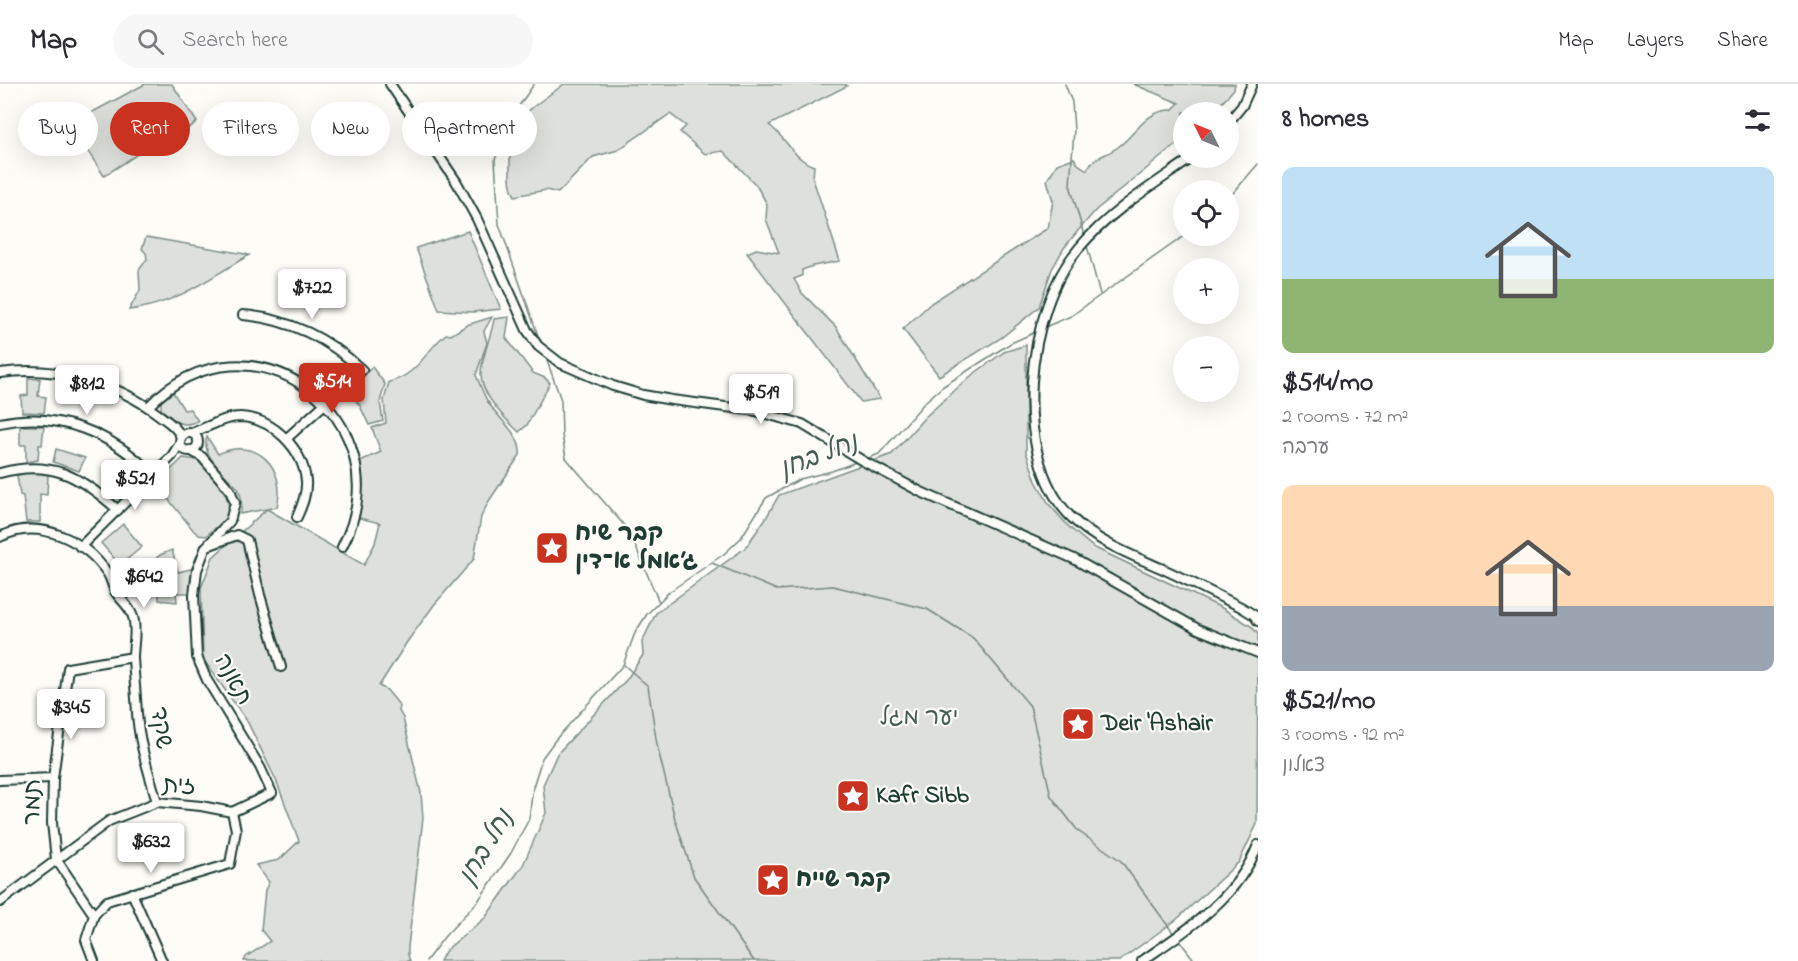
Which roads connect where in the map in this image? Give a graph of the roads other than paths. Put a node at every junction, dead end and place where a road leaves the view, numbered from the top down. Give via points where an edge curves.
1 (390, 84) edge
2 (1252, 84) edge
3 (1239, 110) edge
4 (1178, 168) edge
5 (243, 315) dead end
6 (0, 373) edge
7 (324, 404) junction
8 (148, 407) junction
9 (0, 423) edge
10 (210, 425) junction
11 (286, 439) junction
12 (186, 441) junction
13 (198, 442) junction
14 (202, 457) junction
15 (0, 473) edge
16 (153, 475) junction
17 (118, 510) junction
18 (297, 517) dead end
19 (0, 537) edge
20 (80, 547) junction
21 (206, 547) junction
22 (342, 547) dead end
23 (1258, 621) edge
24 (1258, 653) edge
25 (133, 657) junction
26 (281, 667) dead end
27 (53, 778) junction
28 (0, 780) edge
29 (157, 802) junction
30 (232, 812) junction
31 (1258, 845) edge
32 (56, 860) junction
33 (132, 893) junction
34 (0, 902) edge
35 (94, 915) junction
36 (94, 961) edge
37 (162, 961) edge
38 (1142, 961) edge

1 - 24 street via 456,181 527,330 538,346 560,363 643,395 756,411 802,424 921,492 1074,559 1198,629
2 - 3 street
4 - 23 street via 1109,218 1077,249 1062,272 1038,339 1034,362 1031,398 1035,439 1047,482 1058,502 1093,534 1241,607
5 - 7 street via 298,327 337,349 362,370
6 - 8 street, תאנה via 43,371 70,375 118,390
7 - 8 street via 282,373 236,365 196,372 173,385
7 - 11 street
7 - 22 street via 346,437 357,477 355,513
8 - 12 street, תאנה
9 - 16 street via 25,419 76,426 115,444
10 - 11 street via 232,418 251,419 270,426
10 - 12 street
10 - 13 street
11 - 18 street via 306,480
12 - 13 street via 196,436
12 - 13 street via 195,448
12 - 14 street, תאנה
12 - 16 street
13 - 14 street, תאנה
14 - 21 street, תאנה via 236,503 230,521
15 - 17 street via 30,467 62,472 91,487
16 - 17 street
17 - 20 street
19 - 20 street, שקד via 23,530 43,531
20 - 25 street, שקד via 104,569 132,614
21 - 26 street via 237,535 247,540
21 - 30 street, תאנה via 194,586 197,657 272,793
25 - 27 street, תמר via 68,668
25 - 29 street, שקד via 141,745
27 - 28 street
27 - 32 street, תמר
29 - 30 street, זית
29 - 32 street, זית via 109,821
30 - 33 street via 236,830 230,864
31 - 38 street via 1226,897
32 - 34 street, זית
32 - 35 street
33 - 35 street via 107,901
33 - 37 street
35 - 36 street via 86,939

